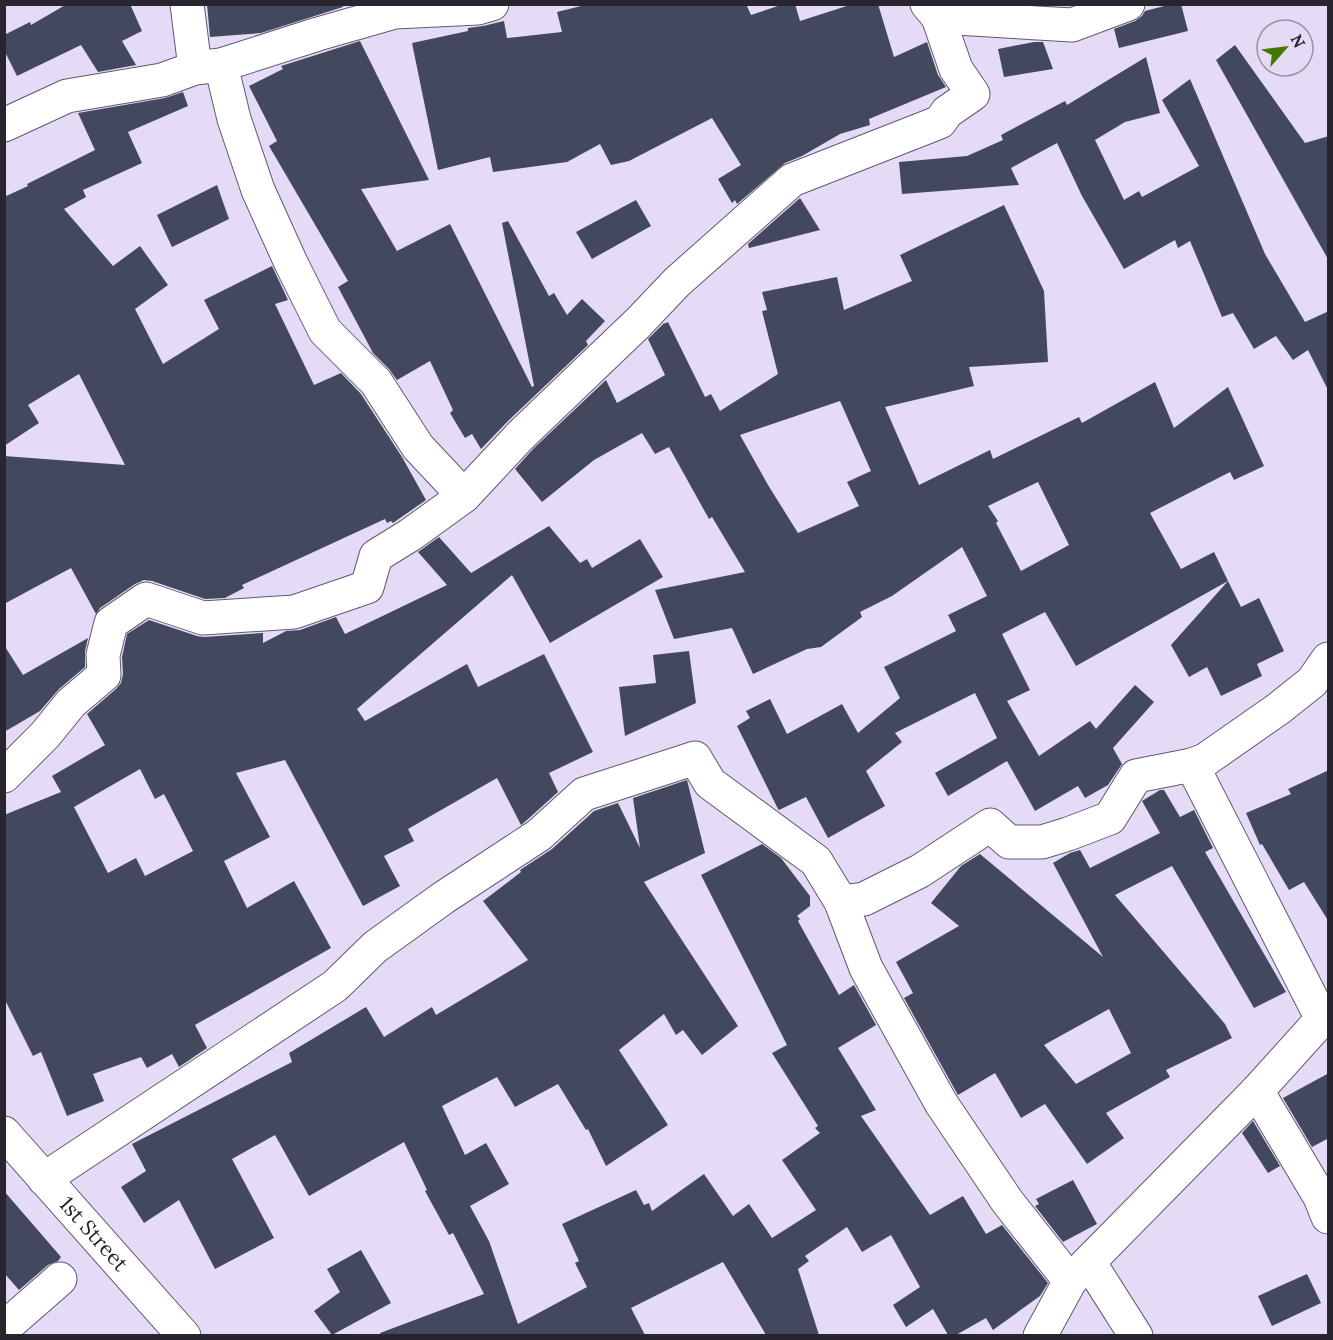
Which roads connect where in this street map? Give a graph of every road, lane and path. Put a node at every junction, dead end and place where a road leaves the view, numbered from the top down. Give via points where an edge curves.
1 (187, 4) edge
2 (492, 4) edge
3 (1128, 4) edge
4 (932, 11) edge
5 (208, 66) junction
6 (4, 125) edge
7 (464, 496) junction
8 (1329, 659) edge
9 (1192, 765) junction
10 (4, 776) edge
11 (841, 902) junction
12 (1325, 1016) edge
13 (1257, 1091) junction
14 (4, 1133) edge
15 (44, 1179) junction
16 (1329, 1217) edge
17 (1080, 1271) junction
18 (60, 1279) dead end
19 (4, 1328) edge
20 (184, 1335) edge
21 (1040, 1335) edge
22 (1136, 1335) edge

1 - 5 street
2 - 5 street via 395,12
3 - 4 street via 1072,24
4 - 7 street via 956,69 973,93 940,122 792,180 677,282
5 - 6 street via 162,80 67,96
5 - 7 street via 234,120 258,190 325,331 376,382 418,447
7 - 10 street via 376,556 367,587 294,612 203,618 146,599 111,623 104,675 71,703
8 - 9 street via 1312,682 1278,709
9 - 11 street via 1136,776 1110,818 1042,842 1009,842 990,825 920,871 864,899
9 - 12 street
11 - 15 street via 816,861 710,783 695,758 584,794 539,835 375,947 335,986
11 - 17 street via 866,968 940,1103 1007,1201
12 - 13 street
13 - 16 street
13 - 17 street
14 - 15 street, 1st Street
15 - 20 street, 1st Street
17 - 21 street
17 - 22 street
18 - 19 street

